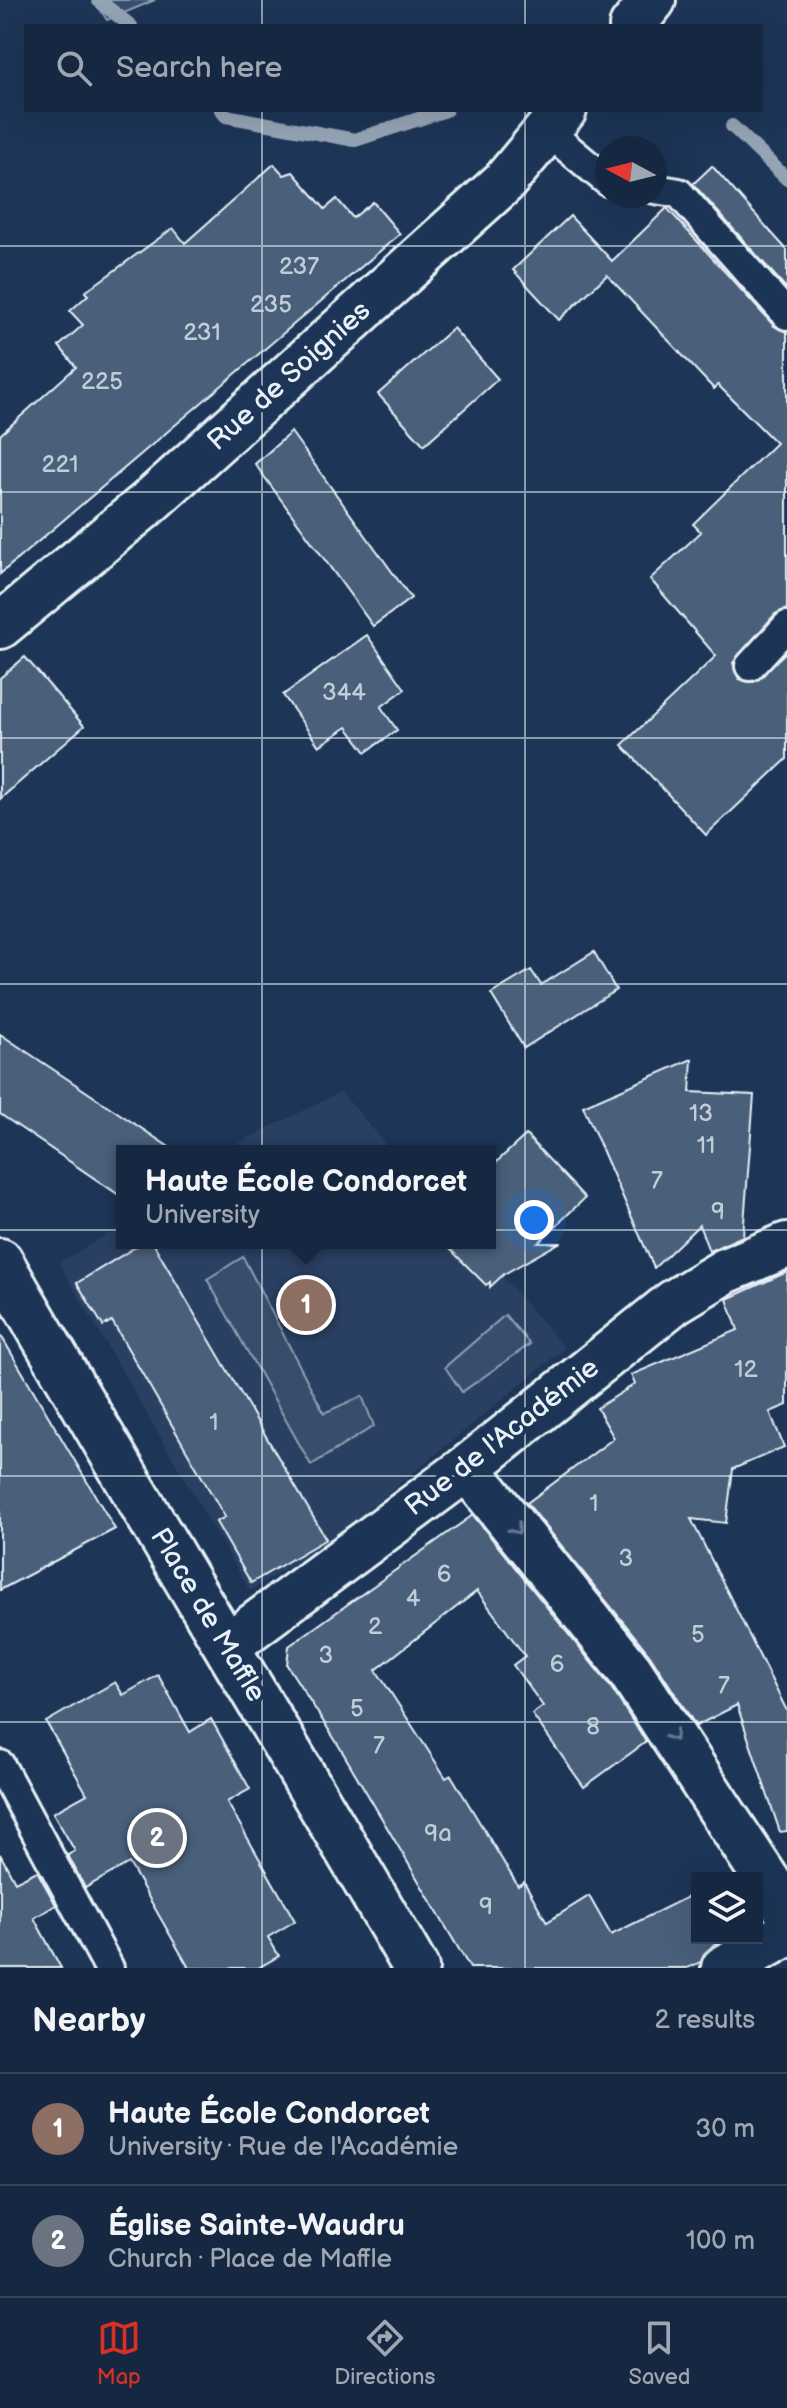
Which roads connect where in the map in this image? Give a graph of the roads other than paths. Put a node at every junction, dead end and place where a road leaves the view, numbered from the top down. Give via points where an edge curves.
1 (653, 0) edge
2 (634, 24) edge
3 (555, 120) edge
4 (595, 167) edge
5 (667, 191) edge
6 (787, 315) edge
7 (0, 626) edge
8 (787, 626) edge
9 (750, 666) dead end
10 (787, 1245) edge
11 (0, 1261) edge
12 (467, 1468) junction
13 (227, 1646) junction
14 (0, 1765) edge
15 (787, 1911) edge
16 (787, 1934) edge
17 (109, 1968) edge
18 (416, 1968) edge
19 (724, 1968) edge

1 - 2 street
3 - 4 lane
3 - 7 street, Rue de Soignies via 492,193 147,504
5 - 6 lane via 679,193
8 - 9 lane
10 - 12 street, Rue de l'Académie via 725,1271 674,1302
11 - 13 street, Place de Maffle
12 - 13 street, Rue de l'Académie
12 -> 15 street via 630,1671
13 - 18 street, Place de Maffle
14 - 17 lane
16 - 19 street

